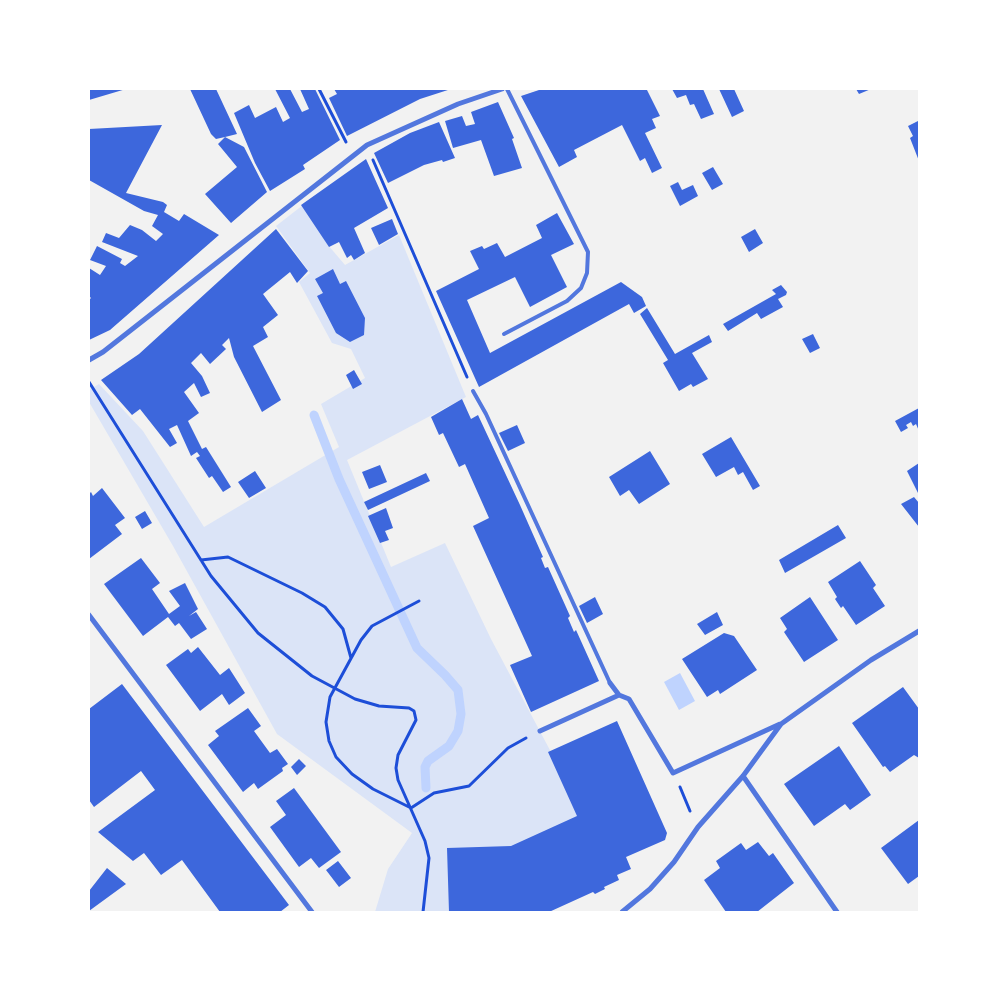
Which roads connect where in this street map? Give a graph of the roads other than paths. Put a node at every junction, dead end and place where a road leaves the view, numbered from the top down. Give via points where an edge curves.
1 (502, 89) edge
2 (507, 89) edge
3 (504, 334) dead end
4 (89, 360) edge
5 (473, 391) road end
6 (89, 615) edge
7 (919, 631) edge
8 (610, 683) joint
9 (619, 695) junction
10 (781, 724) junction
11 (540, 731) road end
12 (743, 776) junction
13 (312, 912) edge
14 (622, 912) edge
15 (837, 912) edge

1 - 4 street via 458,104 367,145
2 - 3 lane via 588,252 588,273 581,288 567,302
5 - 8 lane
6 - 13 street
7 - 10 street via 871,660
8 - 9 street
9 - 10 street via 629,699 673,773
9 - 11 street
10 - 12 street
12 - 14 street via 650,889
12 - 15 street

